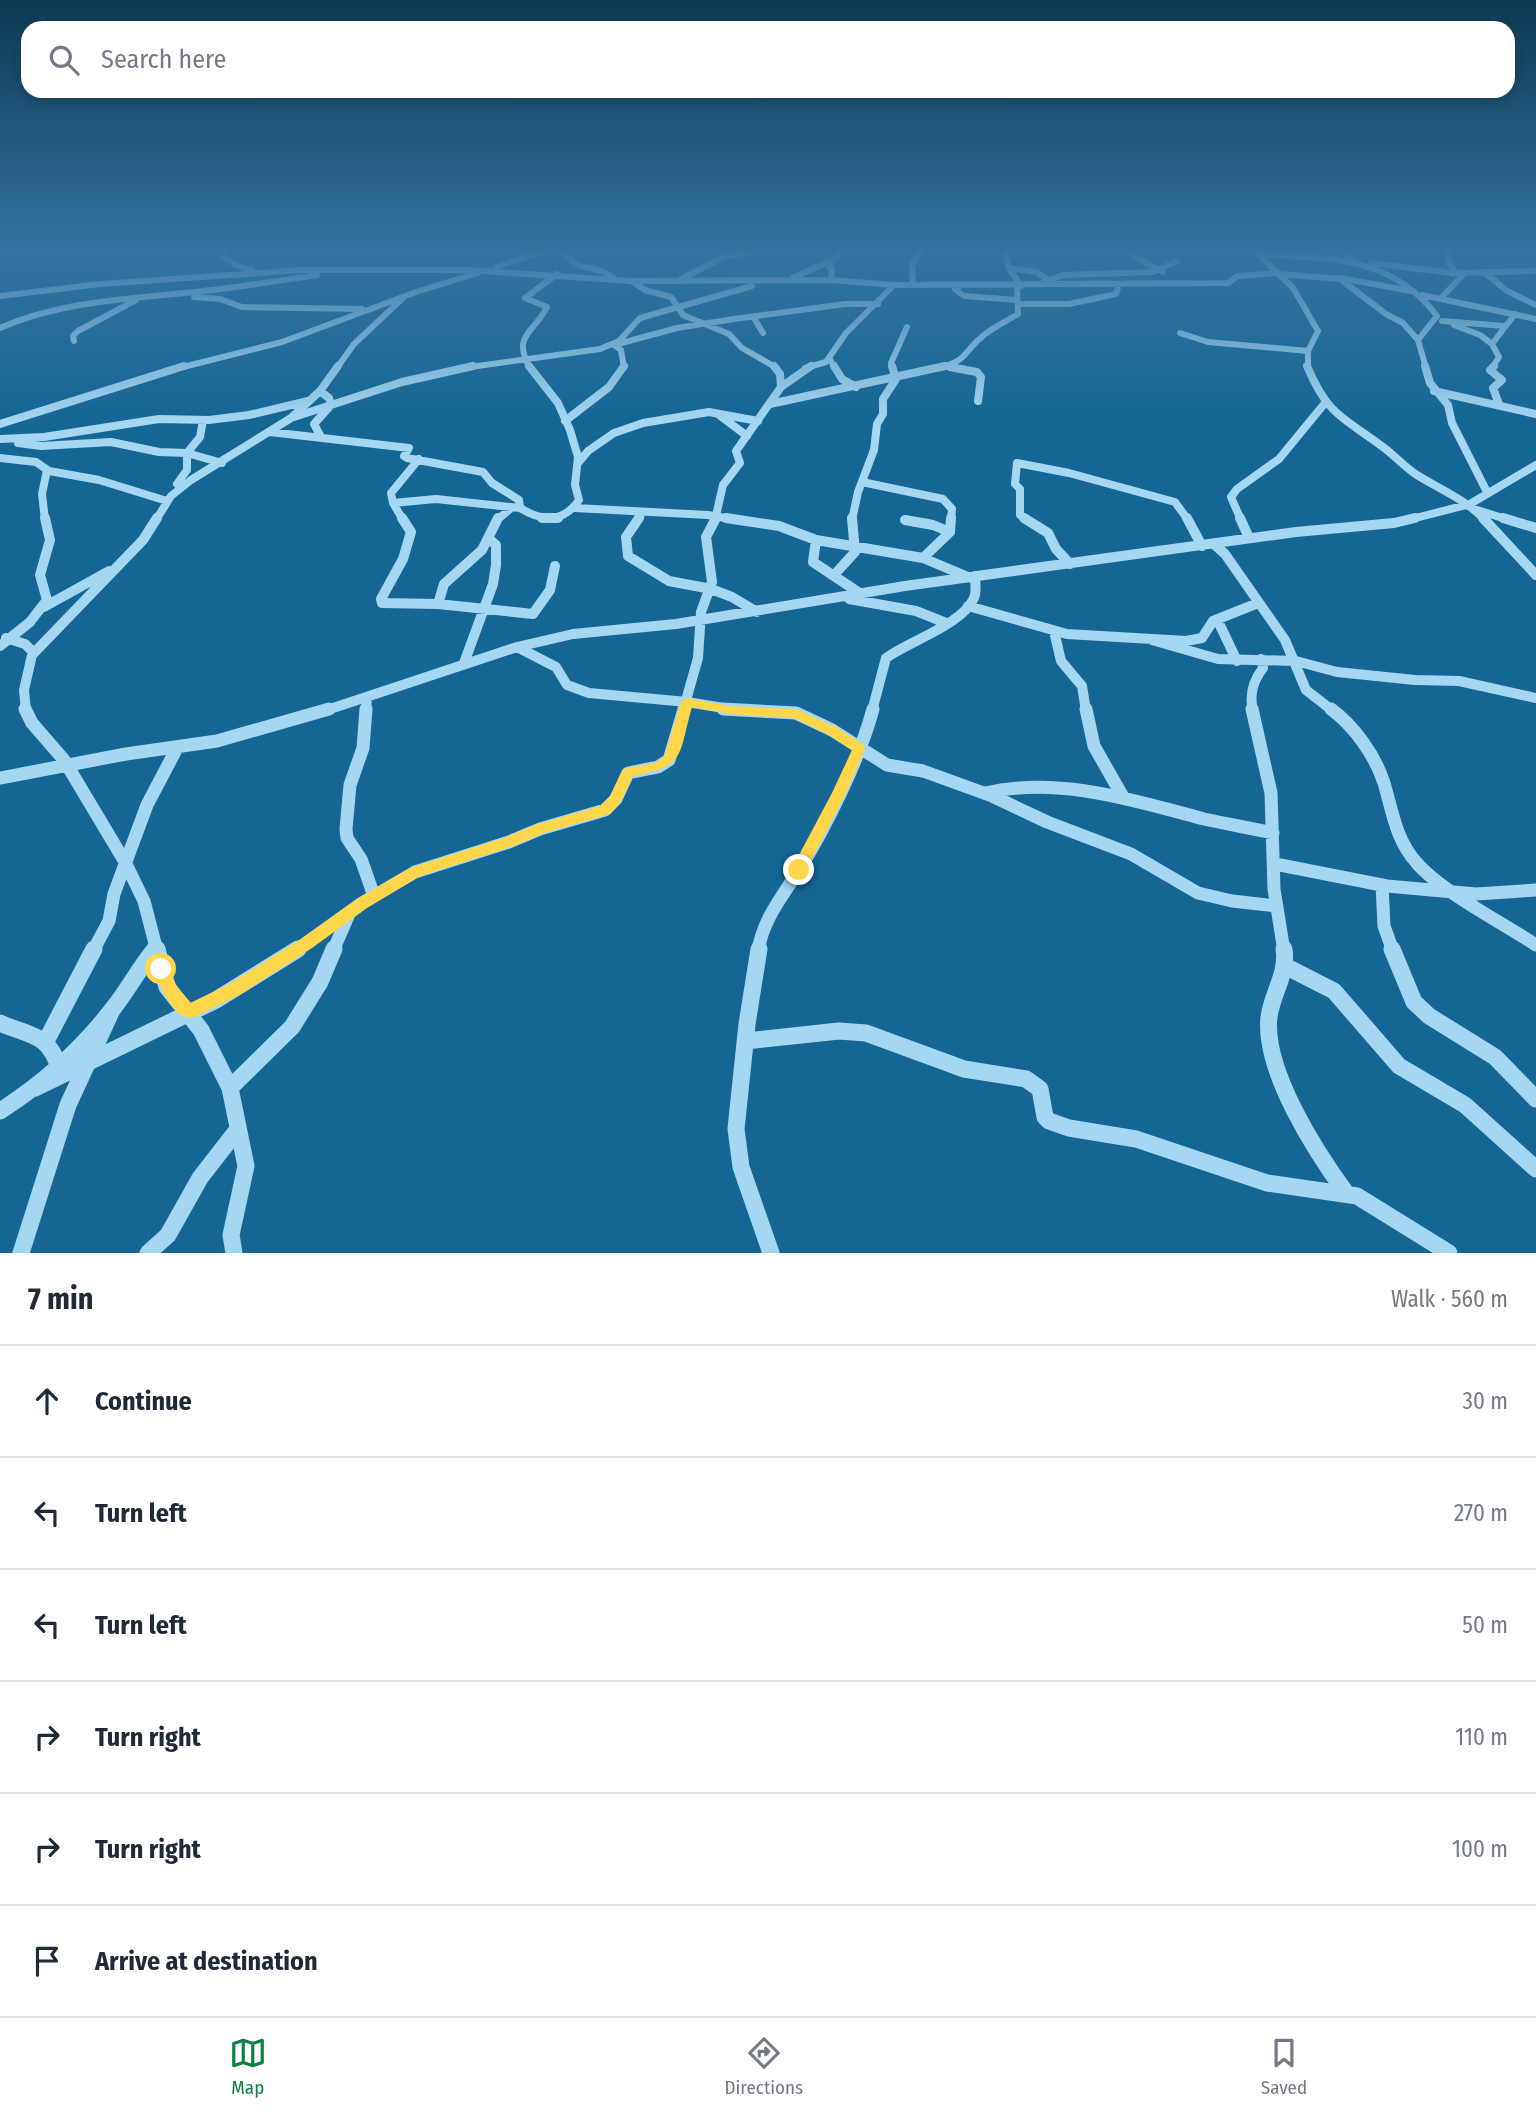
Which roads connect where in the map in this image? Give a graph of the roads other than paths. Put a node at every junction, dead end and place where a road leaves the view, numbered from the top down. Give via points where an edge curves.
1 (72, 305) edge
2 (128, 305) edge
3 (238, 305) edge
4 (381, 305) edge
5 (395, 305) edge
6 (543, 305) edge
7 (676, 305) edge
8 (689, 305) edge
9 (835, 305) edge
10 (876, 305) edge
11 (1018, 305) edge
12 (1301, 305) edge
13 (1377, 305) edge
14 (1430, 305) edge
15 (1476, 305) edge
16 (371, 309) junction
17 (678, 309) junction
18 (1515, 314) junction
19 (754, 318) junction
20 (1536, 319) edge
21 (1439, 320) junction
22 (709, 324) junction
23 (1505, 326) junction
24 (907, 327) dead end
25 (0, 328) edge
26 (763, 333) dead end
27 (1180, 333) dead end
28 (1418, 340) junction
29 (74, 341) dead end
30 (1492, 344) junction
31 (614, 345) junction
32 (1308, 351) junction
33 (829, 358) junction
34 (526, 359) junction
35 (943, 367) junction
36 (896, 379) junction
37 (780, 387) junction
38 (856, 387) junction
39 (320, 391) junction
40 (1434, 391) junction
41 (309, 400) junction
42 (978, 401) dead end
43 (1325, 403) junction
44 (770, 404) junction
45 (1499, 404) junction
46 (331, 405) junction
47 (718, 414) junction
48 (1536, 414) edge
49 (291, 418) junction
50 (204, 421) junction
51 (565, 421) junction
52 (758, 421) junction
53 (0, 424) edge
54 (270, 432) junction
55 (747, 436) junction
56 (321, 437) junction
57 (2, 440) edge
58 (187, 453) junction
59 (0, 458) edge
60 (419, 459) junction
61 (579, 462) junction
62 (222, 463) junction
63 (1536, 465) edge
64 (47, 470) junction
65 (862, 482) junction
66 (1487, 492) junction
67 (169, 499) junction
68 (393, 503) junction
69 (1474, 507) junction
70 (575, 508) junction
71 (515, 509) junction
72 (642, 513) junction
73 (717, 516) junction
74 (905, 520) dead end
75 (1536, 528) edge
76 (950, 532) junction
77 (488, 538) junction
78 (1249, 538) junction
79 (816, 540) junction
80 (854, 545) junction
81 (1208, 546) junction
82 (923, 558) junction
83 (1070, 564) junction
84 (555, 566) dead end
85 (115, 568) junction
86 (835, 574) junction
87 (1536, 575) edge
88 (971, 576) junction
89 (711, 589) junction
90 (861, 594) junction
91 (842, 598) junction
92 (1258, 603) junction
93 (438, 604) junction
94 (968, 606) junction
95 (44, 607) junction
96 (483, 610) junction
97 (757, 612) junction
98 (1217, 619) junction
99 (700, 620) junction
100 (946, 623) junction
101 (1054, 631) junction
102 (6, 638) edge
103 (1152, 640) junction
104 (0, 646) edge
105 (517, 647) junction
106 (33, 653) junction
107 (1261, 659) junction
108 (1296, 660) junction
109 (1237, 661) junction
110 (464, 663) junction
111 (366, 697) junction
112 (1536, 698) edge
113 (687, 702) junction
114 (177, 748) junction
115 (859, 749) junction
116 (67, 765) junction
117 (0, 778) edge
118 (985, 793) junction
119 (1123, 797) junction
120 (1273, 833) junction
121 (125, 862) junction
122 (1275, 864) junction
123 (1382, 885) junction
124 (1536, 890) edge
125 (1454, 892) junction
126 (374, 896) junction
127 (1277, 906) junction
128 (351, 912) junction
129 (1536, 945) edge
130 (157, 947) junction
131 (1285, 966) junction
132 (112, 1010) junction
133 (189, 1012) junction
134 (0, 1023) edge
135 (46, 1041) junction
136 (746, 1041) junction
137 (84, 1066) junction
138 (59, 1068) junction
139 (35, 1088) junction
140 (230, 1088) junction
141 (1536, 1098) edge
142 (0, 1111) edge
143 (238, 1129) junction
144 (1536, 1169) edge
145 (1346, 1193) junction
146 (20, 1253) edge
147 (148, 1253) edge
148 (234, 1253) edge
149 (771, 1253) edge
150 (1449, 1253) edge

1 - 25 street via 16,319
2 - 29 street via 78,331
3 - 16 street
4 - 16 street
5 - 39 street via 354,344
6 - 34 street via 547,307 524,337
7 - 17 street
8 - 17 street
9 - 19 street
10 - 33 street via 851,326
11 - 35 street via 1013,319 981,337 964,357
12 - 32 street via 1317,327
13 - 28 street
14 - 21 street
15 - 18 street
16 - 53 street via 282,342 211,358
17 - 22 street
17 - 31 street via 632,322
18 - 20 street
18 - 23 street
19 - 22 street
19 - 26 street
21 - 23 street
21 - 28 street
21 - 30 street
22 - 31 street
22 - 37 street via 777,368
23 - 30 street
24 - 36 street via 891,363
27 - 32 street via 1208,342
28 - 40 street
30 - 45 street via 1499,357 1490,370 1502,380 1493,388
31 - 34 street
31 - 51 street via 621,351 624,369 609,387
32 - 43 street via 1307,367
33 - 37 street via 805,368
33 - 38 street via 842,379
34 - 46 street via 464,368
34 - 51 street
35 - 36 street
35 - 42 street via 977,372 981,377
36 - 38 street
36 - 65 street via 883,396 883,416
37 - 44 street
38 - 44 street
39 - 41 street
39 - 46 street
40 - 45 street
40 - 66 street via 1448,405
41 - 49 street
41 - 50 street
43 - 69 street via 1416,474
43 - 78 street via 1279,458 1231,497
44 - 52 street
45 - 48 street
46 - 49 street
46 - 56 street via 314,424
47 - 52 street
47 - 55 street
47 - 61 street via 704,412 639,424 614,433
49 - 54 street
50 - 57 street via 159,419
50 - 58 street via 200,437
51 - 61 street
52 - 55 street
54 - 56 street
54 - 62 street
55 - 73 street via 736,451 740,463 721,491
56 - 60 street via 410,448 404,456
57 - 58 street via 41,446 111,442
58 - 62 street
58 - 67 street via 187,473
59 - 64 street via 36,462
60 - 68 street via 394,486
60 - 71 street via 483,472 519,500
61 - 70 street
62 - 67 street
63 - 66 street
64 - 67 street
64 - 95 street via 42,494 50,540 40,575 47,594
65 - 76 street via 943,499 952,509
65 - 80 street via 851,524
66 - 69 street
67 - 85 street via 143,540
68 - 71 street via 436,499
68 - 93 street via 411,532 382,603
69 - 75 street
69 - 78 street via 1394,523
69 - 87 street
70 - 71 street via 553,520
70 - 72 street
71 - 77 street via 492,525
72 - 73 street
72 - 89 street via 626,537 628,556 669,582
73 - 79 street via 779,527
73 - 89 street via 706,542 713,573
74 - 76 street
76 - 82 street
77 - 93 street via 478,554 447,579
77 - 96 street via 496,545 496,565
78 - 81 street
79 - 80 street
79 - 86 street via 813,562
80 - 82 street
80 - 86 street via 855,552
81 - 83 street
81 - 83 street via 1175,502 1017,463 1020,515 1048,533
81 - 92 street via 1230,560
82 - 88 street
83 - 88 street
84 - 96 street via 550,590 533,614
85 - 95 street
85 - 106 street
86 - 90 street
88 - 90 street
88 - 94 street via 974,600
89 - 97 street
89 - 99 street
90 - 91 street
91 - 97 street
91 - 100 street via 916,611
92 - 98 street
92 - 108 street
93 - 96 street
94 - 100 street
94 - 101 street
95 - 102 street
96 - 110 street
97 - 99 street
98 - 103 street via 1198,640
98 - 109 street
99 - 105 street via 573,634
99 - 113 street via 701,640
100 - 115 street via 886,658
101 - 103 street
101 - 119 street via 1061,661 1082,686 1098,754
102 - 104 street
102 - 106 street via 27,645
103 - 109 street
105 - 110 street
105 - 113 street via 556,667 575,689
106 - 116 street via 24,707 41,736
107 - 108 street
107 - 109 street
107 - 120 street via 1263,668 1250,699 1271,793
108 - 112 street via 1337,673 1459,681
108 - 125 street via 1306,690 1361,739 1388,792 1396,829 1415,862
110 - 111 street
111 - 114 street via 292,721
111 - 126 street via 363,748 350,785 346,829
113 - 115 street via 730,710 796,713
113 - 126 street via 669,760 628,773 616,799 605,810 415,872
114 - 116 street
114 - 121 street via 147,805
115 - 118 street via 887,765 923,771
115 - 136 street via 805,859 769,915 760,940
116 - 117 street
116 - 121 street
118 - 119 street via 1046,788
118 - 127 street via 1131,854 1198,893
119 - 120 street
120 - 122 street
121 - 130 street via 144,901
121 - 135 street via 108,921
122 - 123 street
122 - 127 street
123 - 125 street
123 - 141 street via 1384,926 1415,1002 1429,1016 1495,1057
124 - 125 street
125 - 129 street
126 - 128 street
127 - 131 street
128 - 133 street via 235,989
128 - 140 street via 320,982 292,1027
130 - 132 street
130 - 133 street via 167,987
131 - 144 street via 1334,991 1399,1066 1465,1105
131 - 145 street via 1269,1016 1269,1043 1316,1152
132 - 137 street
132 - 138 street
133 - 137 street
133 - 140 street
134 - 135 street
135 - 138 street via 55,1051
136 - 145 street via 776,1042 835,1031 872,1035 965,1069 1029,1080 1040,1089 1045,1117 1058,1125 1136,1139 1267,1183
136 - 149 street via 737,1151
137 - 139 street
137 - 146 street
138 - 139 street
139 - 142 street
140 - 143 street
143 - 147 street via 200,1178 168,1235
143 - 148 street via 246,1175 231,1235
145 - 150 street via 1374,1205

